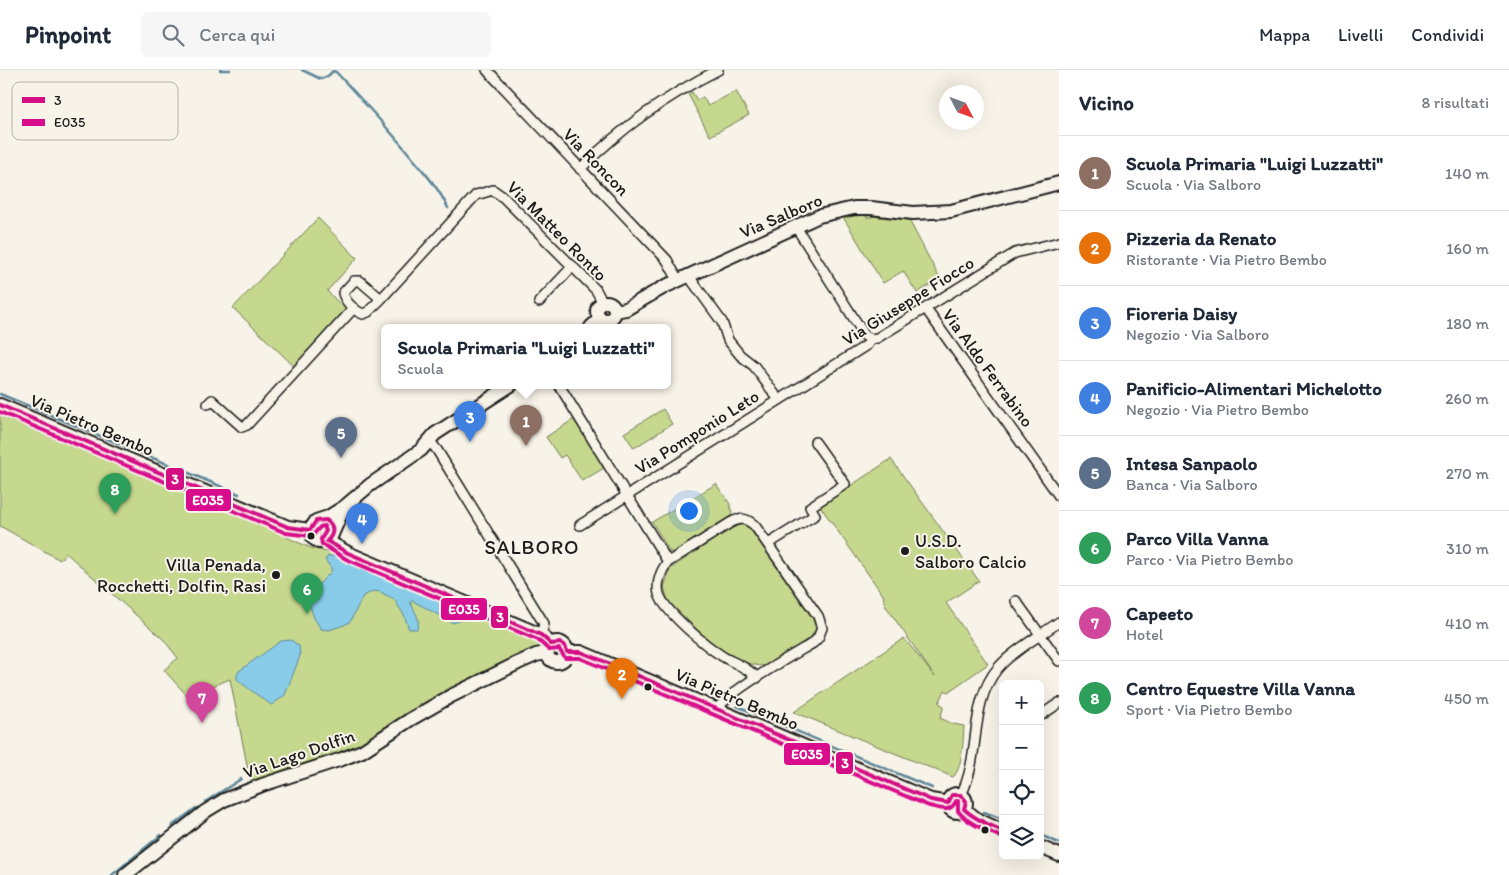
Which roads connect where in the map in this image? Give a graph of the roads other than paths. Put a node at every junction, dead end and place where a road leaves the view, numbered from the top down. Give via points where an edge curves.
1 (487, 70) edge
2 (718, 70) edge
3 (580, 169) junction
4 (1059, 183) edge
5 (796, 227) junction
6 (1059, 242) edge
7 (573, 266) junction
8 (684, 277) junction
9 (381, 299) junction
10 (540, 302) dead end
11 (603, 303) junction
12 (354, 308) junction
13 (926, 309) junction
14 (615, 311) junction
15 (600, 318) junction
16 (594, 324) edge
17 (871, 339) junction
18 (505, 389) edge
19 (562, 389) edge
20 (779, 400) junction
21 (208, 404) dead end
22 (0, 405) edge
23 (429, 440) junction
24 (815, 442) dead end
25 (628, 495) junction
26 (1059, 496) edge
27 (344, 507) junction
28 (322, 519) junction
29 (580, 525) dead end
30 (310, 530) junction
31 (330, 536) junction
32 (768, 544) junction
33 (668, 562) junction
34 (1016, 601) dead end
35 (1059, 622) edge
36 (1041, 635) junction
37 (546, 644) junction
38 (1059, 661) edge
39 (757, 678) junction
40 (1059, 703) edge
41 (717, 710) junction
42 (1044, 713) edge
43 (961, 795) junction
44 (948, 803) junction
45 (964, 809) junction
46 (999, 829) edge
47 (1044, 849) edge
48 (1059, 855) edge
49 (125, 875) edge

1 - 3 street, Via Roncon
2 - 3 street via 665,99 604,145
3 - 8 street, Via Roncon
4 - 5 street, Via Salboro via 951,212 913,213 854,208 819,216
5 - 8 street, Via Salboro
5 - 17 street via 865,336
6 - 13 street, Via Giuseppe Fiocco via 1015,254
7 - 9 street, Via Matteo Ronto via 493,190 476,195
7 - 10 street
7 - 11 street, Via Matteo Ronto via 596,290
8 - 14 street, Via Salboro via 626,309
8 - 20 street, Via Pomponio Leto via 693,282 722,322 728,340 754,366
9 - 12 street, Via Matteo Ronto via 363,314
9 - 12 street via 360,281 354,281 343,293
11 - 14 street via 611,304
11 - 15 street via 598,310
12 - 21 street via 247,425 242,427 212,400
13 - 17 street, Via Giuseppe Fiocco
13 - 26 street, Via Aldo Ferrabino
14 - 15 street, Via Salboro via 610,319
15 - 16 street, Via Salboro
17 - 20 street, Via Giuseppe Fiocco via 867,345
18 - 23 street
19 - 25 street, Via Pomponio Leto
20 - 25 street, Via Pomponio Leto
22 - 30 street, Via Pietro Bembo via 288,527
23 - 27 street via 421,450
23 - 37 street via 543,622
24 - 32 street via 845,484 810,507 815,514
25 - 29 street, Via Pomponio Leto
25 - 33 street, Via Pomponio Leto
27 - 28 street
27 - 31 street
28 - 30 street via 316,521
28 - 31 street, Via Pietro Bembo via 331,524
30 - 31 street, Via Pietro Bembo via 316,540 324,542
31 - 37 street, Via Pietro Bembo via 348,553
32 - 33 street via 750,521 740,518
32 - 39 street via 818,616 822,628 813,643
33 - 39 street via 658,585 664,604 722,656 747,668
34 - 36 street
35 - 36 street
36 - 38 street
36 - 43 street via 1009,657 988,681 981,696 970,772
37 - 41 street, Via Pietro Bembo via 551,661 557,663 565,658 567,652 581,652
37 - 49 street, Via Lago Dolfin via 536,655 451,696 362,751 224,800
39 - 41 street via 724,699
40 - 42 street
41 - 44 street, Via Pietro Bembo via 931,800
43 - 44 street via 952,795
43 - 45 street via 966,801
44 - 45 street, Via Pietro Bembo via 952,811
45 - 46 street, Via Pietro Bembo via 978,820
47 - 48 street

